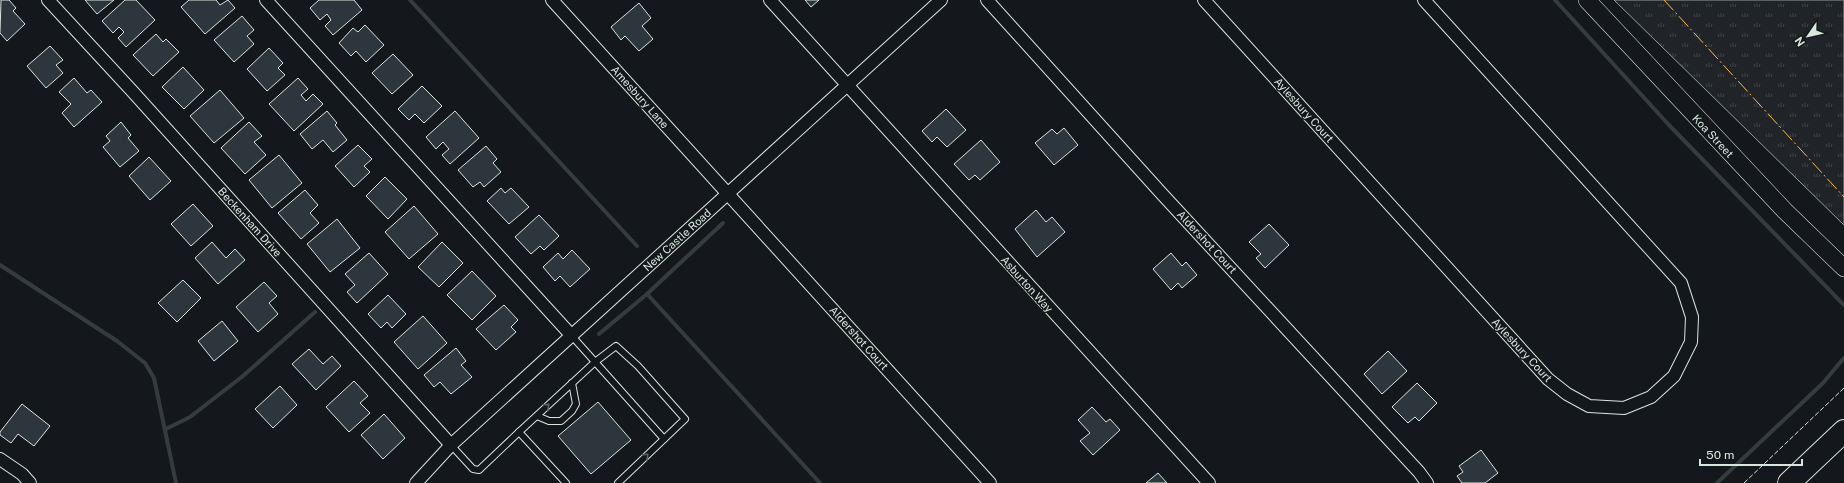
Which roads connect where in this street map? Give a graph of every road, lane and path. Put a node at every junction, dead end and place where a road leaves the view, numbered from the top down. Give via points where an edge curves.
1 (48, 0) edge
2 (266, 0) edge
3 (552, 0) edge
4 (770, 0) edge
5 (941, 0) edge
6 (987, 0) edge
7 (1204, 0) edge
8 (1424, 0) edge
9 (1587, 0) edge
10 (846, 85) junction
11 (728, 194) junction
12 (1844, 268) edge
13 (571, 335) junction
14 (596, 362) junction
15 (572, 383) junction
16 (537, 416) junction
17 (1844, 431) edge
18 (519, 432) junction
19 (664, 439) junction
20 (450, 445) junction
21 (0, 460) edge
22 (30, 483) edge
23 (416, 483) edge
24 (566, 483) edge
25 (618, 483) edge
26 (990, 483) edge
27 (1209, 483) edge
28 (1427, 483) edge
29 (1789, 483) edge

1 - 20 street, Beckenham Drive
2 - 13 street
3 - 11 street, Amesbury Lane
4 - 10 street, Asburton Way
5 - 10 street, New Castle Road
6 - 28 street, Aldershot Court
7 - 8 street, Aylesbury Court via 1548,379 1567,394 1589,406 1624,408 1650,397 1674,376 1691,342 1692,317 1681,283
9 - 12 main road, Koa Street via 1779,206
10 - 11 street, New Castle Road
10 - 27 street, Asburton Way
11 - 13 street, New Castle Road
11 - 26 street, Aldershot Court
13 - 14 lane
13 - 20 street, New Castle Road
14 - 15 lane
14 - 19 lane
14 - 19 lane via 616,346 638,366 685,419
16 -> 15 lane
15 - 16 lane via 576,404 572,411 561,421 549,421
16 - 18 lane
17 - 29 highway
18 - 20 lane via 480,470 473,469
18 - 24 lane
25 -> 19 lane
20 - 23 street, New Castle Road
21 - 22 street via 22,474

